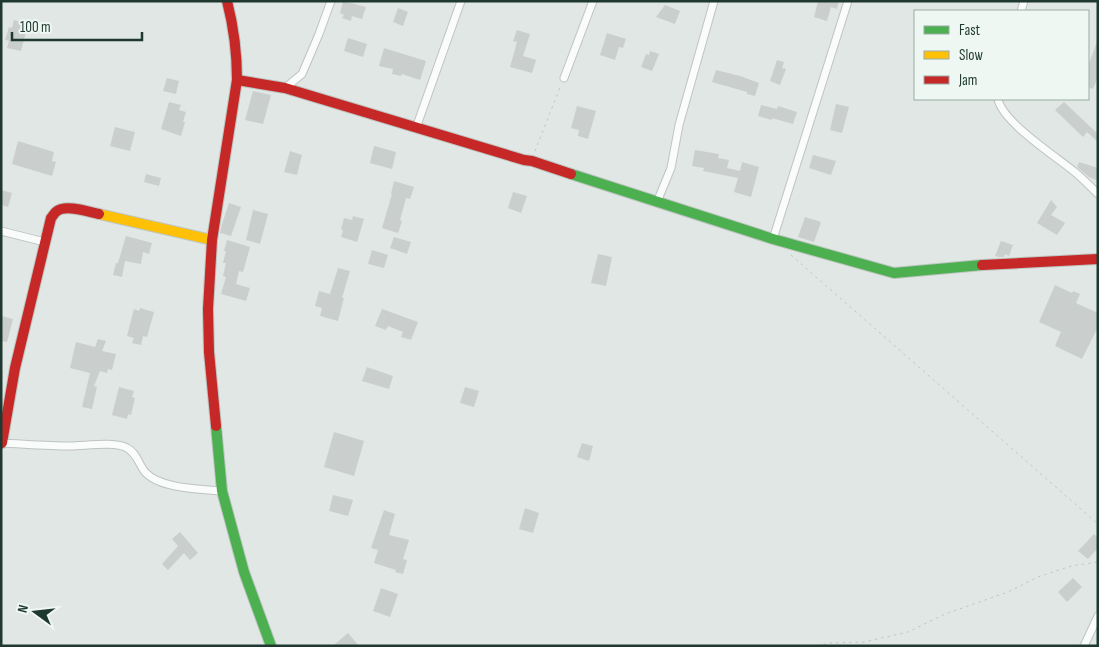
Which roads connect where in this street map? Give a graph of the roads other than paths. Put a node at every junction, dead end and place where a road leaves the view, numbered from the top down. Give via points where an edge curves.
1 (227, 1) edge
2 (330, 1) edge
3 (461, 1) edge
4 (593, 1) edge
5 (714, 1) edge
6 (848, 1) edge
7 (564, 78) road end
8 (237, 80) junction
9 (286, 88) junction
10 (998, 100) edge
11 (416, 128) junction
12 (1098, 194) edge
13 (658, 202) junction
14 (1, 231) edge
15 (773, 239) junction
16 (212, 240) junction
17 (45, 242) junction
18 (1098, 259) edge
19 (2, 443) edge
20 (222, 491) junction
21 (1098, 616) edge
22 (271, 646) edge
23 (1084, 646) edge

1 - 8 street via 234,24
2 - 9 street via 302,74
3 - 11 street
4 - 7 street
5 - 13 street via 679,125 672,168
6 - 15 street
8 - 9 street
8 - 16 street
9 - 11 street
10 - 12 street via 1022,131
11 - 13 street
13 - 15 street
14 - 17 street
15 - 18 street via 894,273
16 - 17 street via 75,209 62,209 51,218
16 - 20 street via 209,352
17 - 19 street via 15,368
19 - 20 street via 116,444 128,448 154,480
20 - 22 street via 244,572
21 - 23 street

